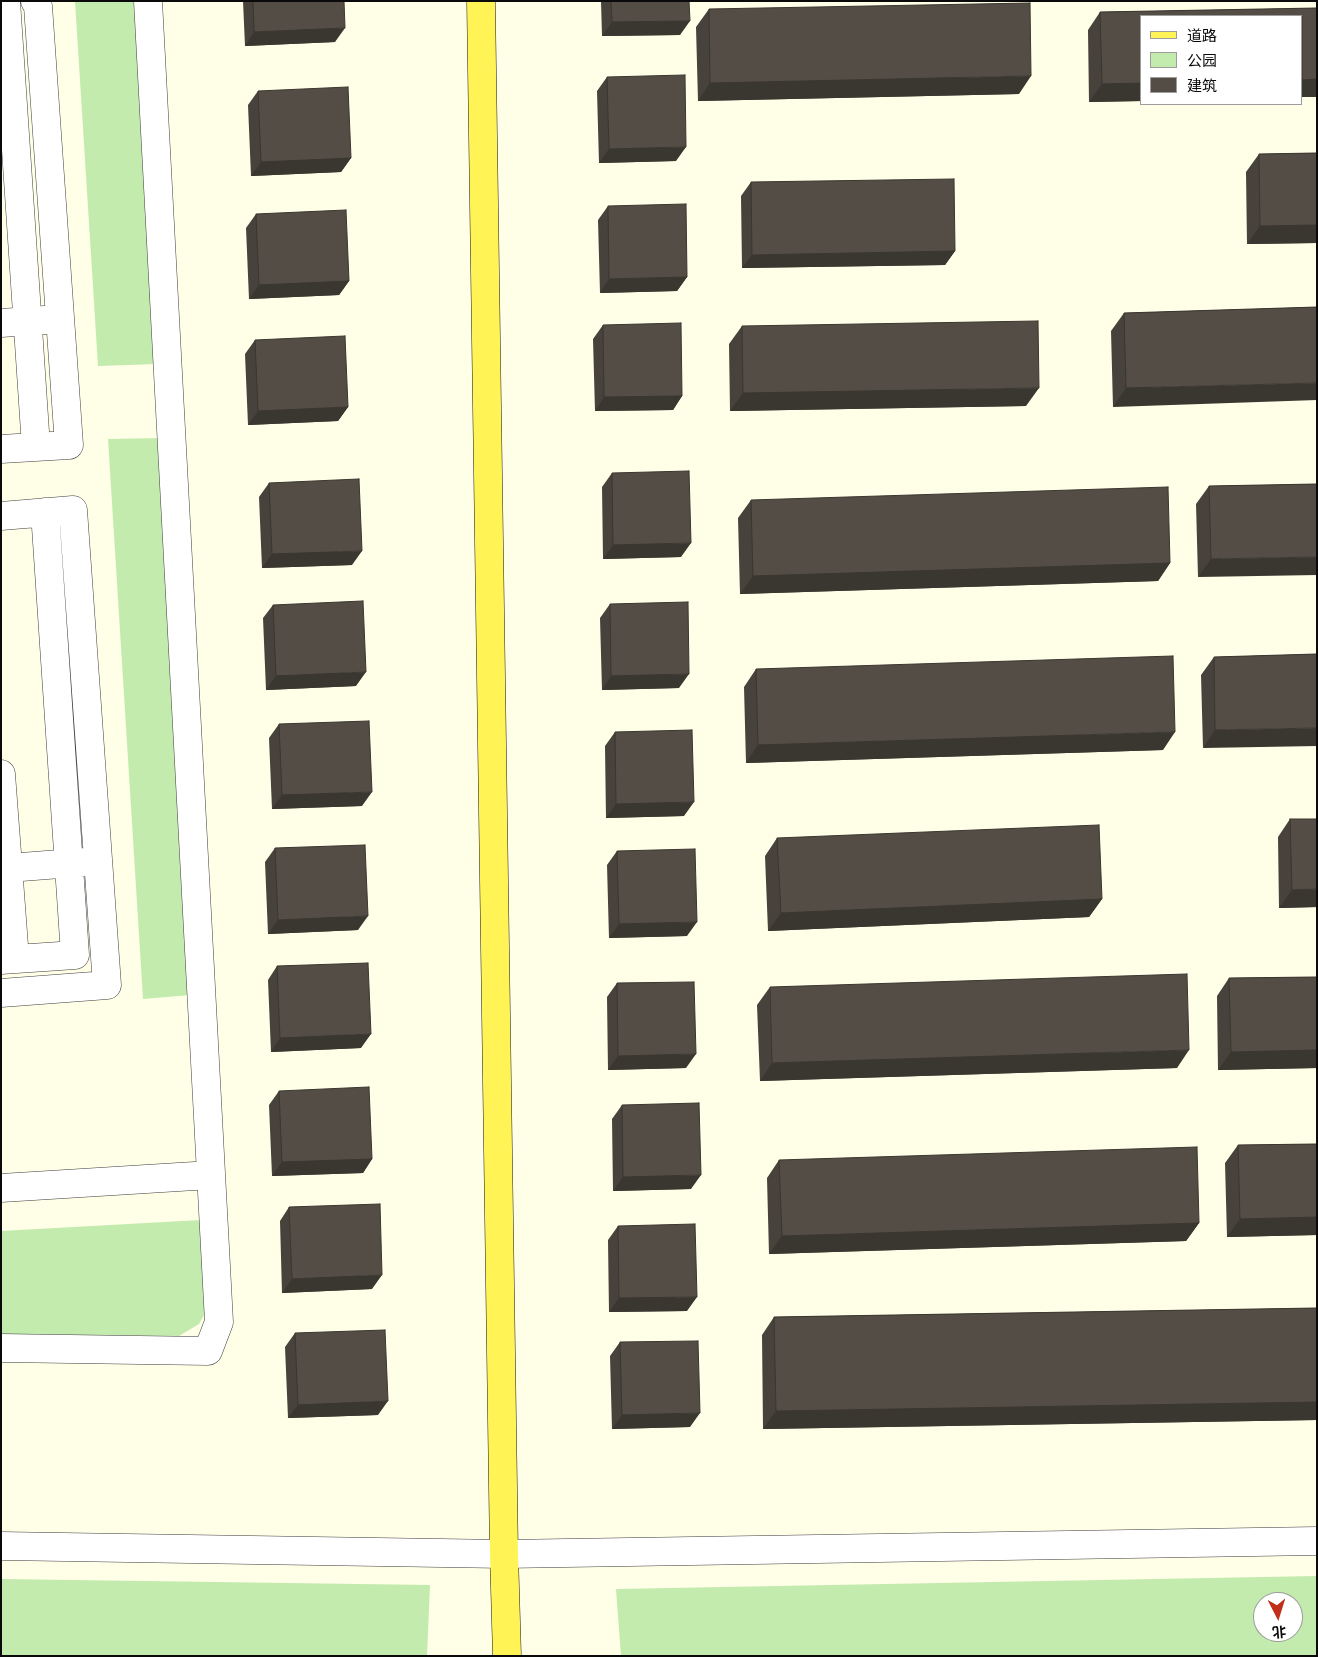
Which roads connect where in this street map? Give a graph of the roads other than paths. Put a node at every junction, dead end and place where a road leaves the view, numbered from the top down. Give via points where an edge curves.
1 (6, 1) edge
2 (35, 1) edge
3 (148, 1) edge
4 (481, 1) edge
5 (61, 319) junction
6 (14, 322) edge
7 (36, 447) junction
8 (1, 449) edge
9 (45, 512) junction
10 (1, 516) edge
11 (1, 774) edge
12 (4, 839) edge
13 (98, 861) junction
14 (69, 863) junction
15 (8, 868) junction
16 (8, 960) edge
17 (1, 993) edge
18 (211, 1175) junction
19 (1, 1188) edge
20 (1, 1348) edge
21 (1317, 1541) edge
22 (1, 1546) edge
23 (504, 1554) junction
24 (508, 1656) edge

1 - 6 street
2 - 5 street via 38,6
3 - 18 street
4 - 23 main road
5 - 6 street
5 - 7 street via 70,446
6 - 7 street
7 - 8 street
9 - 10 street
9 - 13 street via 73,510
9 - 14 street
11 - 12 street
12 - 15 street
13 - 14 street
13 - 17 street via 107,985
14 - 15 street
14 - 16 street via 75,955
15 - 16 street
18 - 19 street
18 - 20 street via 219,1322 208,1351
21 - 23 street
22 - 23 street
23 - 24 main road

